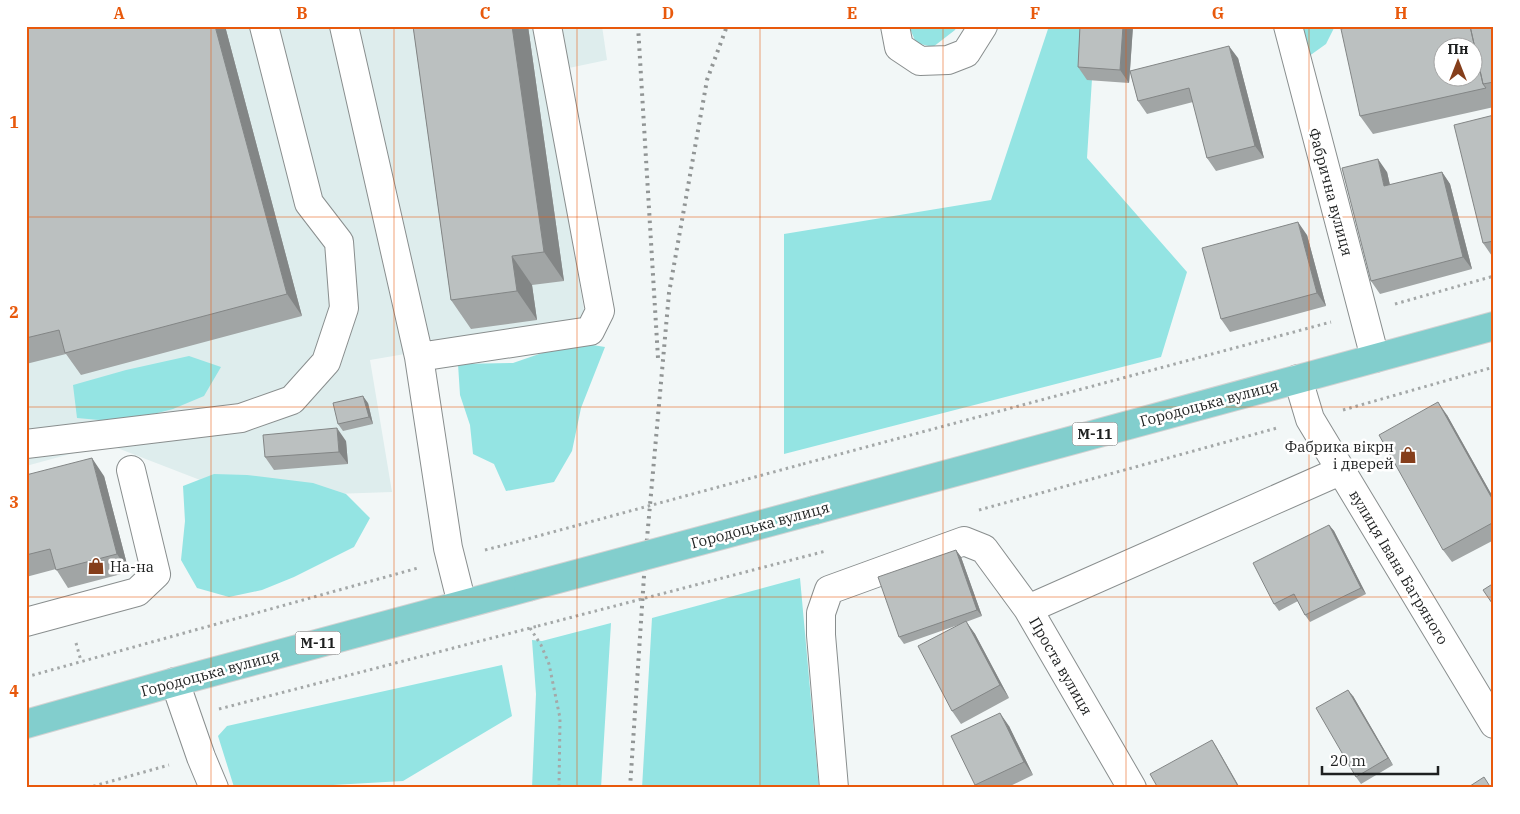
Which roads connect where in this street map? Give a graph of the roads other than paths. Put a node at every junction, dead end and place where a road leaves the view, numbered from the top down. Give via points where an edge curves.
1 (264, 26) edge
2 (344, 26) edge
3 (546, 26) edge
4 (896, 26) edge
5 (983, 26) edge
6 (1288, 26) edge
7 (1494, 326) edge
8 (419, 356) junction
9 (1375, 358) junction
10 (1298, 379) junction
11 (26, 444) edge
12 (131, 470) dead end
13 (1340, 471) junction
14 (462, 604) junction
15 (1028, 609) junction
16 (26, 622) edge
17 (175, 682) junction
18 (26, 724) edge
19 (1494, 724) edge
20 (214, 788) edge
21 (834, 788) edge
22 (1132, 788) edge

1 - 11 street via 309,203 339,242 344,308 326,362 292,400 241,418
2 - 8 street
3 - 8 street via 600,311 590,330
4 - 5 street via 899,47 920,61 948,60 966,53
6 - 9 street, Фабрична вулиця
7 - 9 main road, Городоцька вулиця / М-11
8 - 14 street via 448,548
9 - 10 main road, Городоцька вулиця / М-11
10 - 13 street, вулиця Івана Багряного via 1310,419
10 - 14 main road, Городоцька вулиця / М-11, bridge
12 - 16 street via 156,574 137,592
13 - 15 street
13 - 19 street, вулиця Івана Багряного
14 - 17 main road, Городоцька вулиця / М-11
15 - 21 street, Проста вулиця via 984,550 964,541 829,590 821,613 821,635
15 - 22 street, Проста вулиця
17 - 18 main road, Городоцька вулиця / М-11
17 - 20 street

